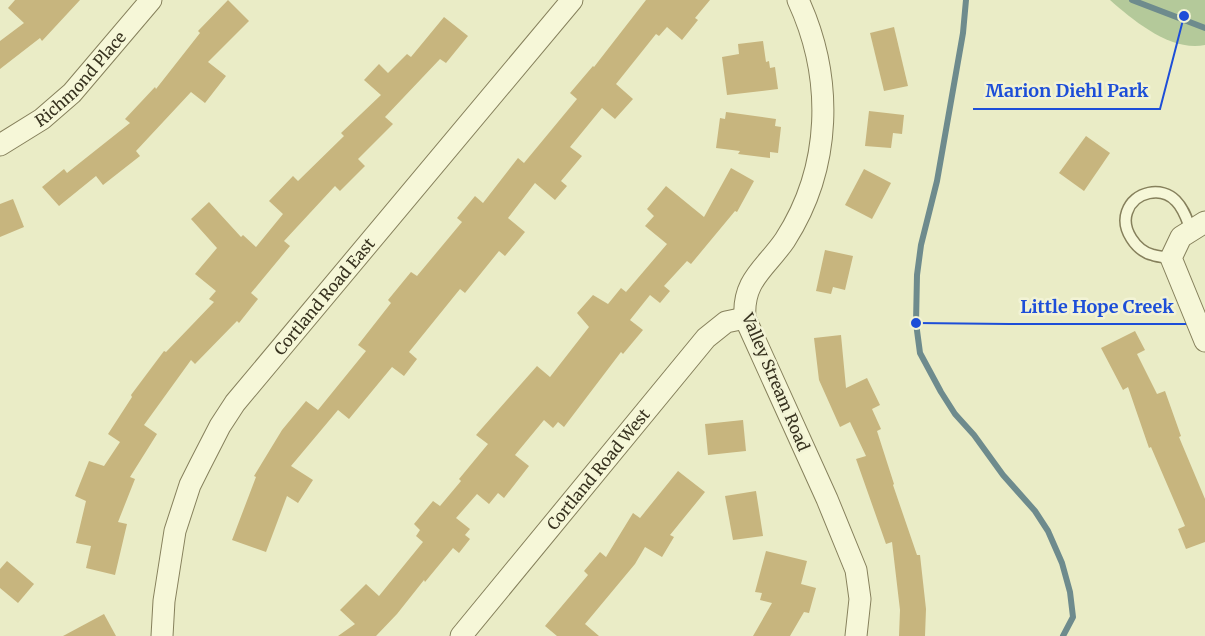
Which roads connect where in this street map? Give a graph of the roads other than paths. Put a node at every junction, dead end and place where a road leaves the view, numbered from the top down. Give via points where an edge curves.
1 (151, 0) edge
2 (572, 0) edge
3 (798, 0) edge
4 (0, 145) edge
5 (1192, 230) edge
6 (1171, 258) junction
7 (745, 318) junction
8 (1205, 341) edge
9 (162, 636) edge
10 (461, 636) edge
11 (856, 636) edge

1 - 4 street, Richmond Place via 72,93 42,119
2 - 9 street, Cortland Road East via 220,426 190,485 175,531
3 - 7 street, Valley Stream Road via 818,56 824,113 817,170 798,220 753,278 743,301
5 - 6 street
5 - 6 lane via 1176,200 1161,192 1151,192 1134,201 1126,213 1127,230 1135,244 1151,255
6 - 8 street
7 - 10 street, Cortland Road West via 726,322 706,338
7 - 11 street, Valley Stream Road via 856,570 860,599

